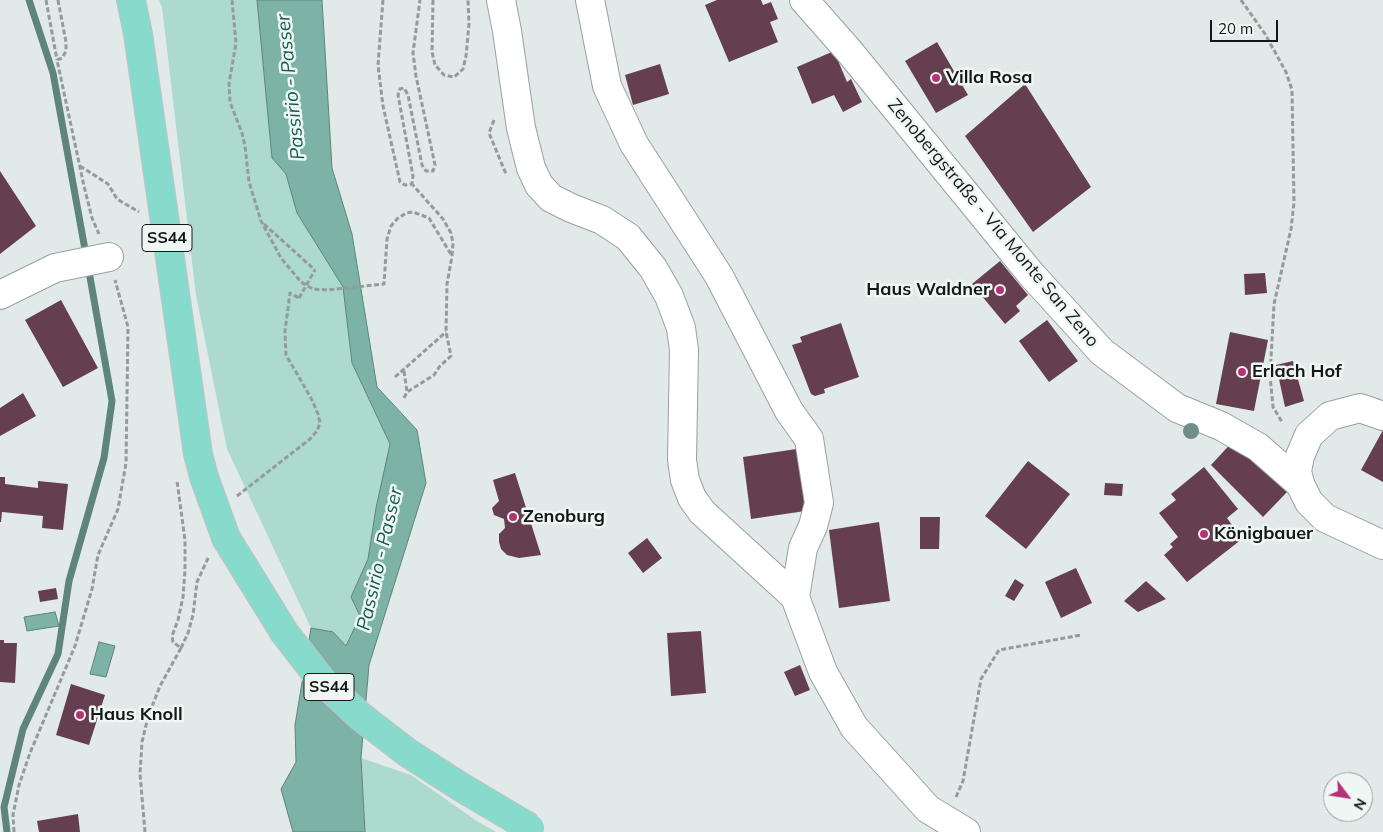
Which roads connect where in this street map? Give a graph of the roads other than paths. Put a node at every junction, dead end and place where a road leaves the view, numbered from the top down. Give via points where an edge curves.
1 (131, 0) edge
2 (501, 0) edge
3 (590, 0) edge
4 (804, 0) edge
5 (109, 257) dead end
6 (0, 295) edge
7 (1383, 416) edge
8 (1300, 484) junction
9 (1383, 545) edge
10 (795, 597) junction
11 (534, 830) edge
12 (966, 832) edge

1 - 11 main road, SS44, bridge via 198,454 226,538 284,632 321,680 408,754
2 - 10 street via 521,128 531,168 539,184 551,198 602,220 628,237 653,268 681,328 684,350 682,460 692,498 702,512
3 - 10 street via 607,86 634,144 719,276 789,411 809,439 819,504 803,548
4 - 8 street, Zenobergstraße - Via Monte San Zeno via 1031,274 1102,352 1177,408 1221,426 1258,447
5 - 6 street via 56,268
7 - 8 street via 1360,408 1330,416 1309,435 1297,471
8 - 9 street via 1309,502 1325,518
10 - 12 street via 823,672 854,727

